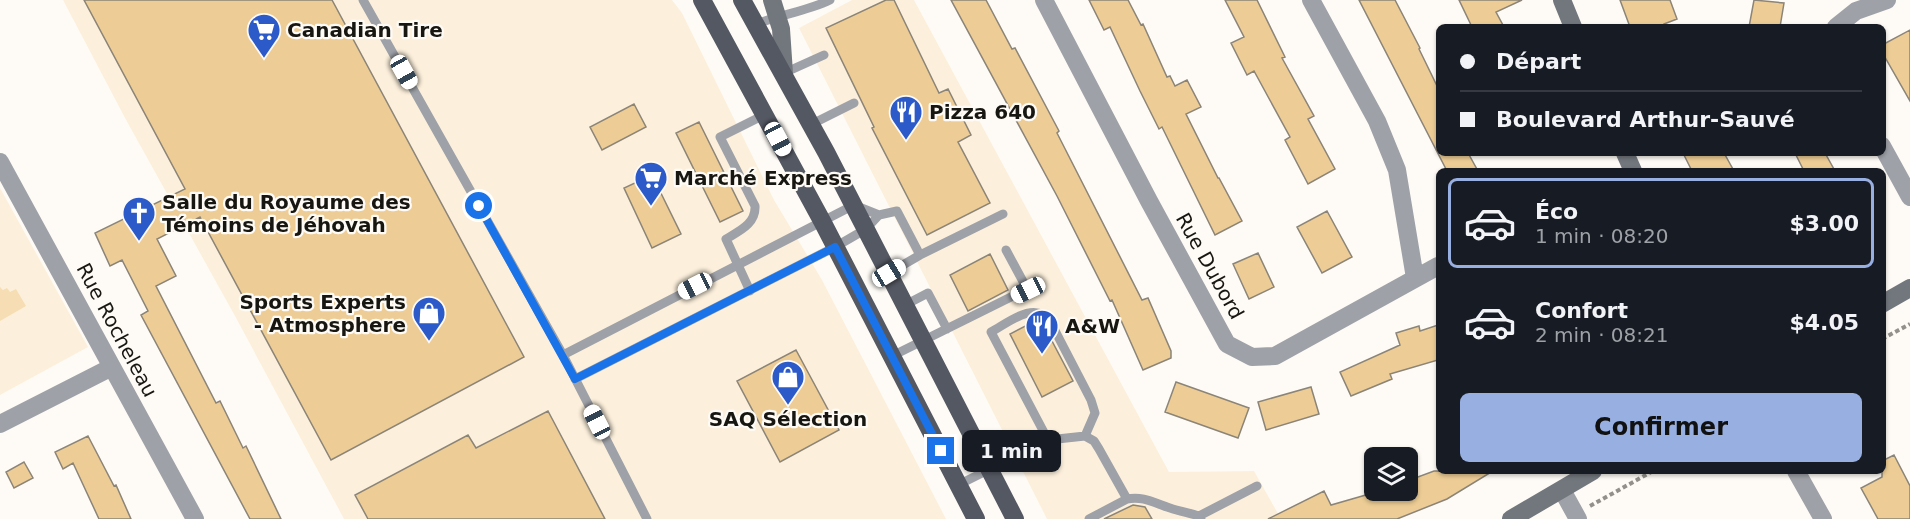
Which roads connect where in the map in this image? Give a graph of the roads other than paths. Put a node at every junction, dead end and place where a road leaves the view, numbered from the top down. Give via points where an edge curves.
1 (363, 0) edge
2 (702, 0) edge
3 (742, 0) edge
4 (830, 0) edge
5 (1044, 0) edge
6 (1311, 0) edge
7 (1562, 0) edge
8 (1887, 0) edge
9 (806, 5) edge
10 (775, 8) edge
11 (756, 24) junction
12 (1572, 24) edge
13 (1840, 24) edge
14 (824, 55) dead end
15 (784, 73) junction
16 (854, 103) dead end
17 (764, 115) junction
18 (812, 124) junction
19 (1886, 153) edge
20 (0, 162) edge
21 (1910, 197) edge
22 (854, 205) junction
23 (1003, 214) dead end
24 (879, 215) junction
25 (822, 221) junction
26 (866, 229) junction
27 (835, 247) junction
28 (1006, 250) dead end
29 (920, 255) junction
30 (737, 265) junction
31 (1436, 267) edge
32 (889, 273) junction
33 (1415, 279) junction
34 (1910, 288) edge
35 (750, 291) junction
36 (1886, 302) edge
37 (905, 305) junction
38 (947, 329) junction
39 (924, 341) junction
40 (563, 355) junction
41 (892, 356) junction
42 (112, 366) junction
43 (575, 379) junction
44 (0, 424) edge
45 (1085, 436) junction
46 (1048, 440) junction
47 (990, 470) junction
48 (1588, 474) edge
49 (1798, 474) edge
50 (958, 485) junction
51 (1257, 486) dead end
52 (1562, 490) junction
53 (1127, 499) junction
54 (1200, 517) edge
55 (195, 519) edge
56 (647, 519) edge
57 (976, 519) edge
58 (1015, 519) edge
59 (1089, 519) edge
60 (1511, 519) edge
61 (1578, 519) edge
62 (1823, 519) edge

1 - 40 lane
2 - 17 main road
3 - 11 main road
4 - 9 lane
5 - 33 street, Rue Dubord via 1227,344 1252,357 1275,356
6 - 33 street via 1377,121 1397,170
7 - 12 street
8 - 13 street via 1856,11
9 - 10 lane
10 - 11 lane
10 - 15 street via 781,29
11 - 15 main road
14 - 15 lane
15 - 18 main road
16 - 18 lane
17 - 25 main road
17 - 30 lane via 720,137 755,206 748,224 726,239
18 - 22 main road
19 - 21 street
20 - 42 street, Rue Rocheleau
22 - 24 lane
22 - 25 lane
22 - 26 main road
23 - 29 lane
24 - 26 lane
24 - 29 lane via 897,211
25 - 27 main road
25 - 30 lane
26 - 27 lane
26 - 32 main road
27 - 35 lane
27 - 41 main road
28 - 38 lane via 1028,290
29 - 32 lane
30 - 35 lane
30 - 40 lane
31 - 33 street, Rue Dubord
32 - 37 main road
34 - 36 street
35 - 43 lane
37 - 38 lane via 928,293
37 - 39 main road
38 - 39 lane
39 - 41 lane
39 - 47 main road
40 - 43 lane
41 - 50 main road
42 - 44 street
42 - 55 street, Rue Rocheleau
43 - 56 lane
45 - 46 lane
45 - 46 lane via 1094,418 1093,405 1047,317 1030,312 991,332
45 - 53 lane via 1100,449
46 - 47 lane
47 - 50 lane
47 - 58 main road
48 - 52 street
49 - 62 street
50 - 57 main road
51 - 54 lane
52 - 60 street
52 - 61 street
53 - 54 lane via 1140,497
53 - 59 lane

